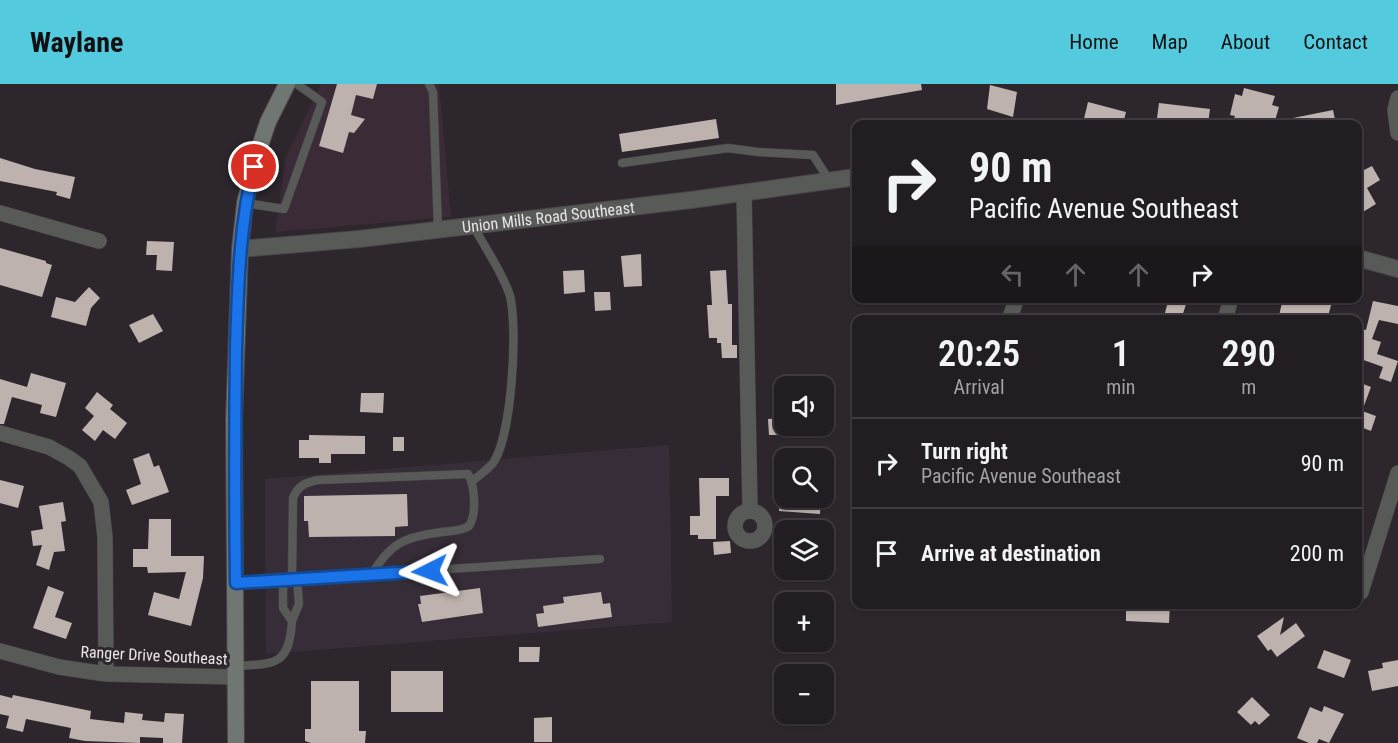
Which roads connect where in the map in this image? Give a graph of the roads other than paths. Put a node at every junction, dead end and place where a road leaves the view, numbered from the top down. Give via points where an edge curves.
1 (287, 84) edge
2 (297, 84) edge
3 (429, 84) edge
4 (1398, 98) edge
5 (1398, 133) edge
6 (622, 163) dead end
7 (852, 177) edge
8 (829, 180) junction
9 (744, 192) junction
10 (245, 203) junction
11 (0, 213) edge
12 (473, 225) junction
13 (438, 230) junction
14 (99, 241) dead end
15 (240, 249) junction
16 (1362, 259) edge
17 (1398, 269) edge
18 (0, 433) edge
19 (1398, 473) edge
20 (472, 481) junction
21 (750, 510) dead end
22 (600, 559) dead end
23 (372, 574) junction
24 (291, 579) junction
25 (236, 583) junction
26 (1362, 589) edge
27 (292, 621) junction
28 (0, 651) edge
29 (236, 672) junction
30 (106, 674) junction
31 (236, 743) edge

1 - 10 main road via 268,122
2 - 10 lane via 322,102 284,210
3 - 13 lane via 433,92
4 - 5 street
6 - 8 lane via 728,148 813,155
7 - 8 street, Union Mills Road Southeast
8 - 9 street, Union Mills Road Southeast
9 - 12 street, Union Mills Road Southeast
9 - 21 street
10 - 15 main road
11 - 14 street
12 - 13 street, Union Mills Road Southeast
12 - 20 lane via 509,293 512,346 510,403 500,448 493,462
13 - 15 street, Union Mills Road Southeast
15 - 25 main road via 234,419
16 - 17 street
18 - 30 street via 49,447 69,458 80,466 101,502
19 - 26 street
20 - 23 lane via 470,526 400,543 385,553
20 - 24 lane via 464,473 304,484 293,498
22 - 23 lane
23 - 24 lane
24 - 25 lane
24 - 27 lane via 299,604
24 - 27 lane via 284,608
25 - 29 main road
27 - 29 lane via 290,645 284,655 272,664
28 - 30 street, Ranger Drive Southeast via 59,667
29 - 30 street, Ranger Drive Southeast
29 - 31 main road

